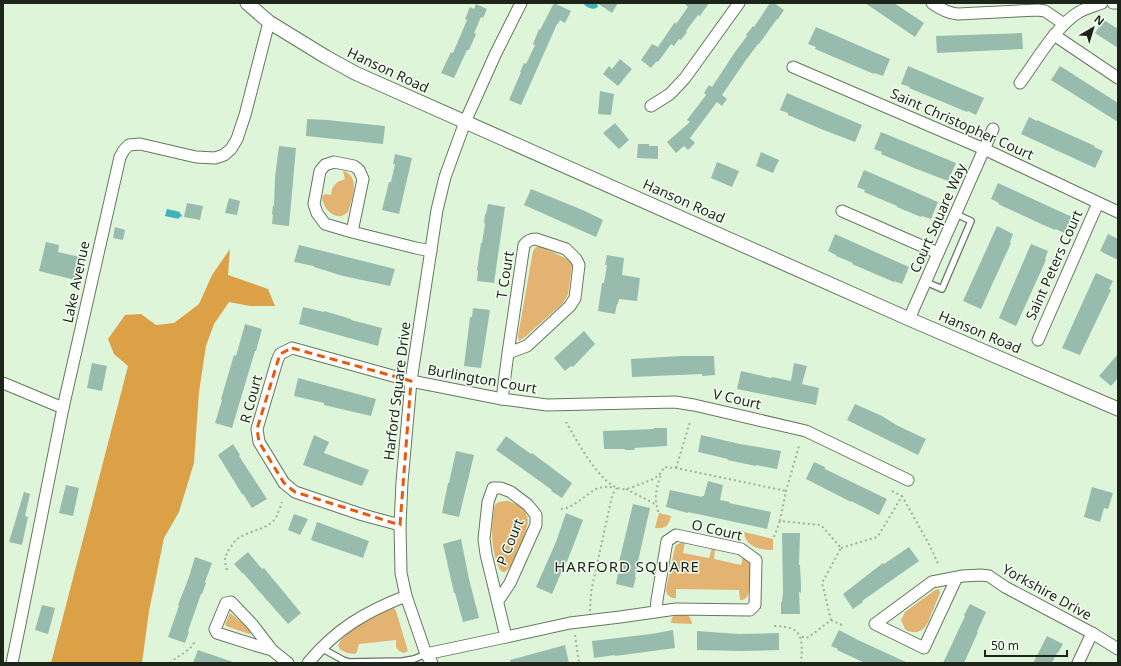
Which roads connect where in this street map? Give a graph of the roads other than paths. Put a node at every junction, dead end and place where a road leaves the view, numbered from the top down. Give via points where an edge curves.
1 (247, 3) edge
2 (521, 3) edge
3 (738, 3) edge
4 (932, 3) edge
5 (1102, 3) edge
6 (1113, 3) edge
7 (1118, 3) edge
8 (1090, 5) edge
9 (269, 22) junction
10 (1064, 24) junction
11 (1054, 35) junction
12 (793, 67) dead end
13 (1118, 78) edge
14 (1020, 83) dead end
15 (652, 106) dead end
16 (465, 122) junction
17 (993, 129) dead end
18 (984, 149) junction
19 (1098, 203) junction
20 (842, 211) dead end
21 (1118, 212) edge
22 (956, 214) junction
23 (352, 232) junction
24 (431, 251) junction
25 (938, 253) junction
26 (926, 282) junction
27 (909, 319) junction
28 (1038, 340) dead end
29 (508, 353) junction
30 (411, 381) junction
31 (3, 383) edge
32 (502, 399) junction
33 (547, 405) joint
34 (63, 408) junction
35 (1118, 409) edge
36 (908, 480) dead end
37 (400, 525) junction
38 (957, 577) junction
39 (406, 596) junction
40 (498, 601) junction
41 (656, 612) junction
42 (1092, 634) junction
43 (506, 637) junction
44 (321, 648) junction
45 (1118, 648) edge
46 (272, 650) junction
47 (429, 658) edge
48 (12, 663) edge
49 (288, 663) edge
50 (308, 663) edge
51 (1078, 663) edge

1 - 9 street, Hanson Road
2 - 16 street, Harford Square Drive
3 - 15 street via 685,78 670,94
4 - 10 street via 950,13 958,14 1045,11
5 - 8 street
6 - 7 street
8 - 10 street
9 - 16 street, Hanson Road via 355,73
9 - 34 street, Lake Avenue via 246,115 231,149 215,158 196,157 140,144 129,145 120,157
10 - 11 street
11 - 13 street
11 - 14 street
12 - 18 street, Saint Christopher Court
16 - 24 street, Harford Square Drive via 445,177
16 - 27 street, Hanson Road
17 - 18 street, Court Square Way
18 - 19 street, Saint Christopher Court
18 - 22 street, Court Square Way
19 - 21 street, Saint Christopher Court
19 - 28 street, Saint Peters Court
20 - 25 street
22 - 25 street, Court Square Way
22 - 26 lane via 971,221 942,289
23 - 23 street via 325,224 314,204 320,171 325,165 334,162 354,166 364,179
23 - 24 street
24 - 30 street, Harford Square Drive
25 - 26 street, Court Square Way
26 - 27 street, Court Square Way
27 - 35 street, Hanson Road
29 - 29 street, T Court via 527,346 570,306 575,298 579,265 566,249 536,239 526,242
29 - 32 street, T Court
30 - 32 street, Burlington Court
30 - 37 street, Harford Square Drive
30 - 37 street, R Court via 292,348 280,354 257,429 259,442 284,483 295,492
31 - 34 street
32 - 33 street, Burlington Court
33 - 36 street, V Court via 675,402 694,405 806,431
34 - 48 street, Lake Avenue
37 - 39 street, Harford Square Drive via 401,573
38 - 38 street, Yorkshire Drive via 932,582 875,624 924,648
38 - 42 street, Yorkshire Drive via 989,576
39 - 44 street via 384,604 349,624
39 - 47 street, Harford Square Drive
40 - 40 street, P Court via 510,583 536,525 536,515 511,492 493,488 488,502 484,539
40 - 43 street, P Court
41 - 41 street, O Court via 676,609 750,610 755,605 756,560 741,549 676,535 667,541
41 - 43 street, O Court via 570,622
42 - 45 street, Yorkshire Drive
42 - 51 street
43 - 47 street, O Court
44 - 47 lane via 349,662
44 - 50 street
46 - 46 street via 231,602 226,603 215,629 217,633
46 - 49 street

